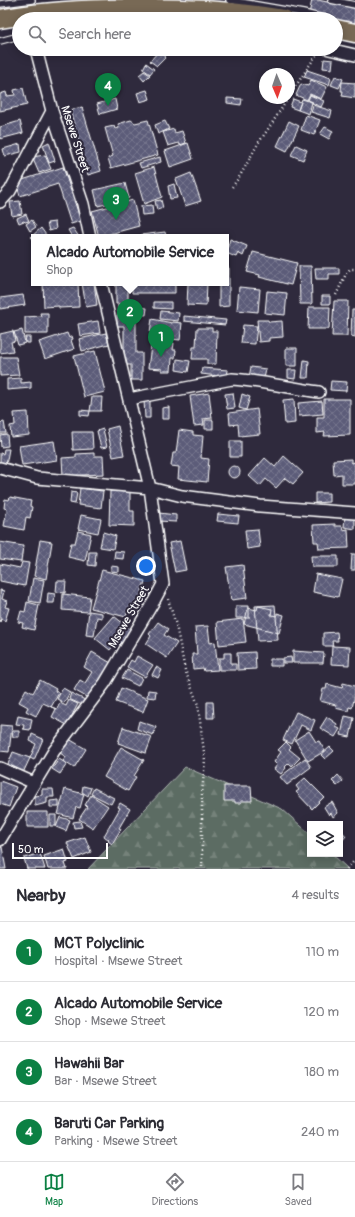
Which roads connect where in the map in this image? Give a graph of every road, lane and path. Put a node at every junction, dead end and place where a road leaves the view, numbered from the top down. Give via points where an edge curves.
1 (229, 0) edge
2 (331, 0) edge
3 (0, 4) edge
4 (355, 5) edge
5 (30, 11) edge
6 (231, 12) edge
7 (297, 12) edge
8 (12, 16) edge
9 (0, 19) edge
10 (343, 30) edge
11 (355, 33) edge
12 (12, 38) edge
13 (0, 41) edge
14 (343, 52) edge
15 (355, 55) edge
16 (38, 56) edge
17 (315, 56) edge
18 (295, 86) edge
19 (284, 104) edge
20 (52, 111) junction
21 (232, 187) dead end
22 (0, 202) edge
23 (89, 234) edge
24 (355, 268) edge
25 (102, 286) edge
26 (336, 295) dead end
27 (319, 392) dead end
28 (129, 400) junction
29 (0, 468) edge
30 (150, 488) junction
31 (355, 513) edge
32 (163, 584) junction
33 (0, 768) edge
34 (34, 783) junction
35 (0, 840) edge
36 (355, 860) edge
37 (202, 869) edge
38 (348, 869) edge

1 - 7 lane
2 - 4 lane
3 - 5 lane
5 - 6 highway via 137,8
8 - 9 highway
10 - 11 highway
12 - 13 lane
14 - 15 street
16 - 20 street, Msewe Street
17 - 18 path
19 - 21 path
20 - 22 street via 10,191
20 - 23 street, Msewe Street via 83,204
24 - 26 path via 346,274
25 - 28 street, Msewe Street
27 - 28 street via 232,379
28 - 30 street, Msewe Street
29 - 30 street via 37,478
30 - 31 street via 182,496 260,506
30 - 32 street, Msewe Street
32 - 34 street, Msewe Street via 105,683 54,751
32 - 37 path via 176,625 185,670 198,706 205,760 202,794
33 - 34 street
34 - 35 street, Msewe Street
36 - 38 path

